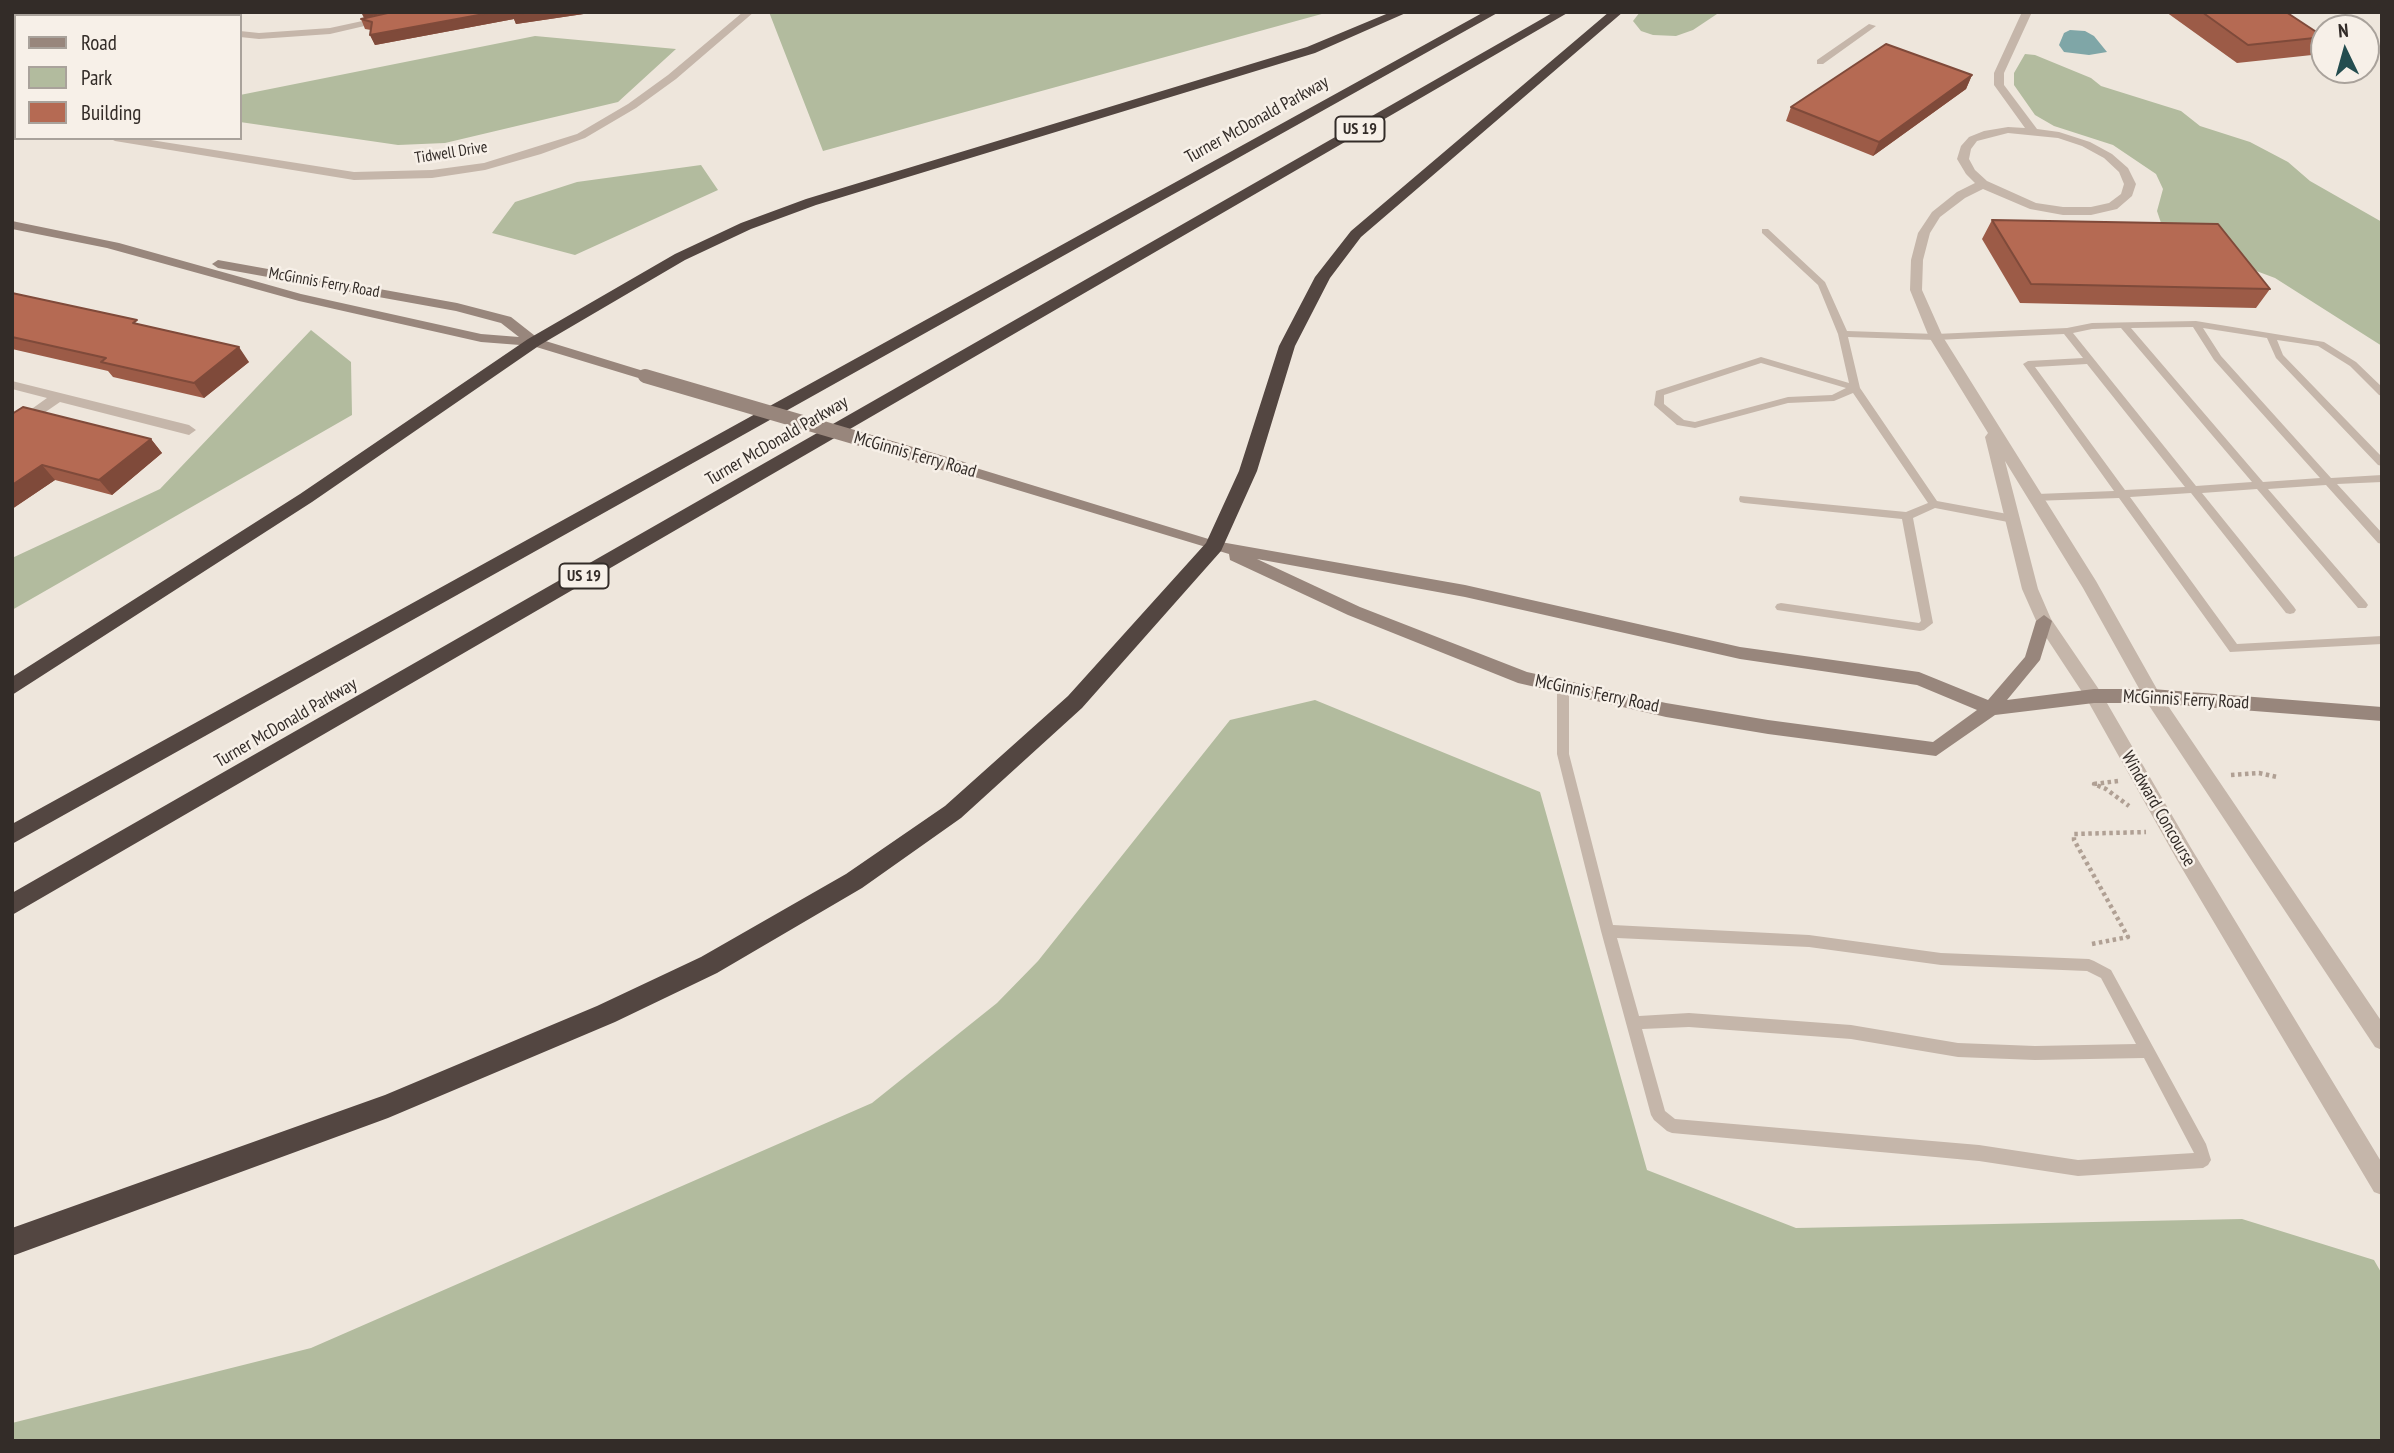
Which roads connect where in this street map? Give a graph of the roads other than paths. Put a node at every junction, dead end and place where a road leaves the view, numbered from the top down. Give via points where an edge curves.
1 (420, 12) edge
2 (749, 12) edge
3 (1402, 12) edge
4 (1493, 12) edge
5 (1563, 12) edge
6 (1617, 12) edge
7 (2026, 12) edge
8 (1872, 26) dead end
9 (242, 34) edge
10 (1819, 62) dead end
11 (2032, 130) junction
12 (128, 140) edge
13 (1983, 184) junction
14 (12, 225) edge
15 (1765, 231) dead end
16 (106, 244) junction
17 (2196, 324) junction
18 (2123, 325) junction
19 (2067, 331) junction
20 (1843, 334) junction
21 (2271, 336) junction
22 (1936, 337) junction
23 (534, 342) junction
24 (2090, 361) junction
25 (12, 384) edge
26 (1855, 388) junction
27 (2382, 393) edge
28 (59, 396) junction
29 (1986, 414) junction
30 (12, 430) edge
31 (189, 430) dead end
32 (2382, 463) edge
33 (2382, 478) edge
34 (2327, 481) junction
35 (2259, 485) junction
36 (2195, 489) junction
37 (2122, 494) junction
38 (2037, 498) junction
39 (1744, 499) dead end
40 (1934, 504) junction
41 (1907, 516) junction
42 (2013, 519) junction
43 (2382, 540) edge
44 (1214, 546) junction
45 (2362, 605) dead end
46 (1781, 607) dead end
47 (2290, 610) dead end
48 (2044, 621) junction
49 (2382, 640) edge
50 (12, 687) edge
51 (1563, 688) junction
52 (2094, 696) junction
53 (2152, 696) junction
54 (1991, 709) junction
55 (2382, 714) edge
56 (12, 835) edge
57 (12, 905) edge
58 (1608, 930) junction
59 (1633, 1023) junction
60 (2382, 1040) edge
61 (2147, 1051) junction
62 (2382, 1184) edge
63 (12, 1242) edge

1 - 9 street via 330,31
2 - 12 street, Tidwell Drive via 672,77 581,136 485,166 432,174 354,176
3 - 23 highway via 1311,50 871,182 746,226 680,257
4 - 56 highway, Turner McDonald Parkway / US 19
5 - 57 highway, Turner McDonald Parkway / US 19
6 - 44 highway via 1393,200 1339,256 1287,346 1248,471
7 - 11 street via 1999,73 1999,85
8 - 10 lane
11 - 13 street via 1988,133 1973,139 1963,159
11 - 13 street via 2086,144 2108,156 2124,170 2130,184 2126,196 2113,206 2063,211 2034,206
13 - 22 street, Windward Concourse via 1936,215 1924,233 1916,290
14 - 16 main road, McGinnis Ferry Road
15 - 20 lane via 1822,284
16 - 23 main road, McGinnis Ferry Road via 403,321 481,338
16 - 23 main road, McGinnis Ferry Road via 457,307 506,320
17 - 18 lane
17 - 21 lane
17 - 34 lane via 2217,358
18 - 19 lane
18 - 35 lane
19 - 22 lane
19 - 24 lane
20 - 22 lane
20 - 26 lane
21 - 27 lane via 2321,344 2353,364
21 - 32 lane via 2279,356
22 - 29 street, Windward Concourse
23 - 44 main road, McGinnis Ferry Road, bridge
23 - 50 highway via 295,505
24 - 36 lane
24 - 37 lane via 2028,364
25 - 28 street
26 - 26 lane via 1761,360 1659,393 1659,405 1681,423 1695,425 1788,400 1834,398
26 - 40 lane
28 - 30 street
28 - 31 street
29 - 38 street, Windward Concourse
29 - 42 street, Windward Concourse
33 - 34 lane
34 - 35 lane
34 - 43 lane
35 - 36 lane
35 - 45 lane
36 - 37 lane
36 - 47 lane
37 - 38 lane
37 - 49 lane via 2234,649
38 - 53 street, Windward Concourse
39 - 41 lane
40 - 41 lane
40 - 42 lane
41 - 46 lane via 1927,623 1920,627
42 - 48 street, Windward Concourse via 2030,589
44 - 51 main road, McGinnis Ferry Road via 1354,611 1524,678
44 - 54 main road, McGinnis Ferry Road via 1465,591 1740,653 1919,679
44 - 63 highway via 1075,702 953,812 854,881 709,965 388,1106
48 - 52 street, Windward Concourse
48 - 54 main road via 2032,660
51 - 54 main road, McGinnis Ferry Road via 1755,725 1936,749
51 - 58 lane via 1563,754
52 - 53 main road, McGinnis Ferry Road
52 - 54 main road, McGinnis Ferry Road
52 - 62 street, Windward Concourse
53 - 55 main road, McGinnis Ferry Road
53 - 60 street, Windward Concourse
58 - 59 lane
58 - 61 lane via 1809,941 1941,959 2089,965 2106,974
59 - 61 lane via 1689,1020 1851,1032 1958,1050
59 - 61 lane via 1659,1115 1672,1126 1979,1153 2078,1168 2203,1160

